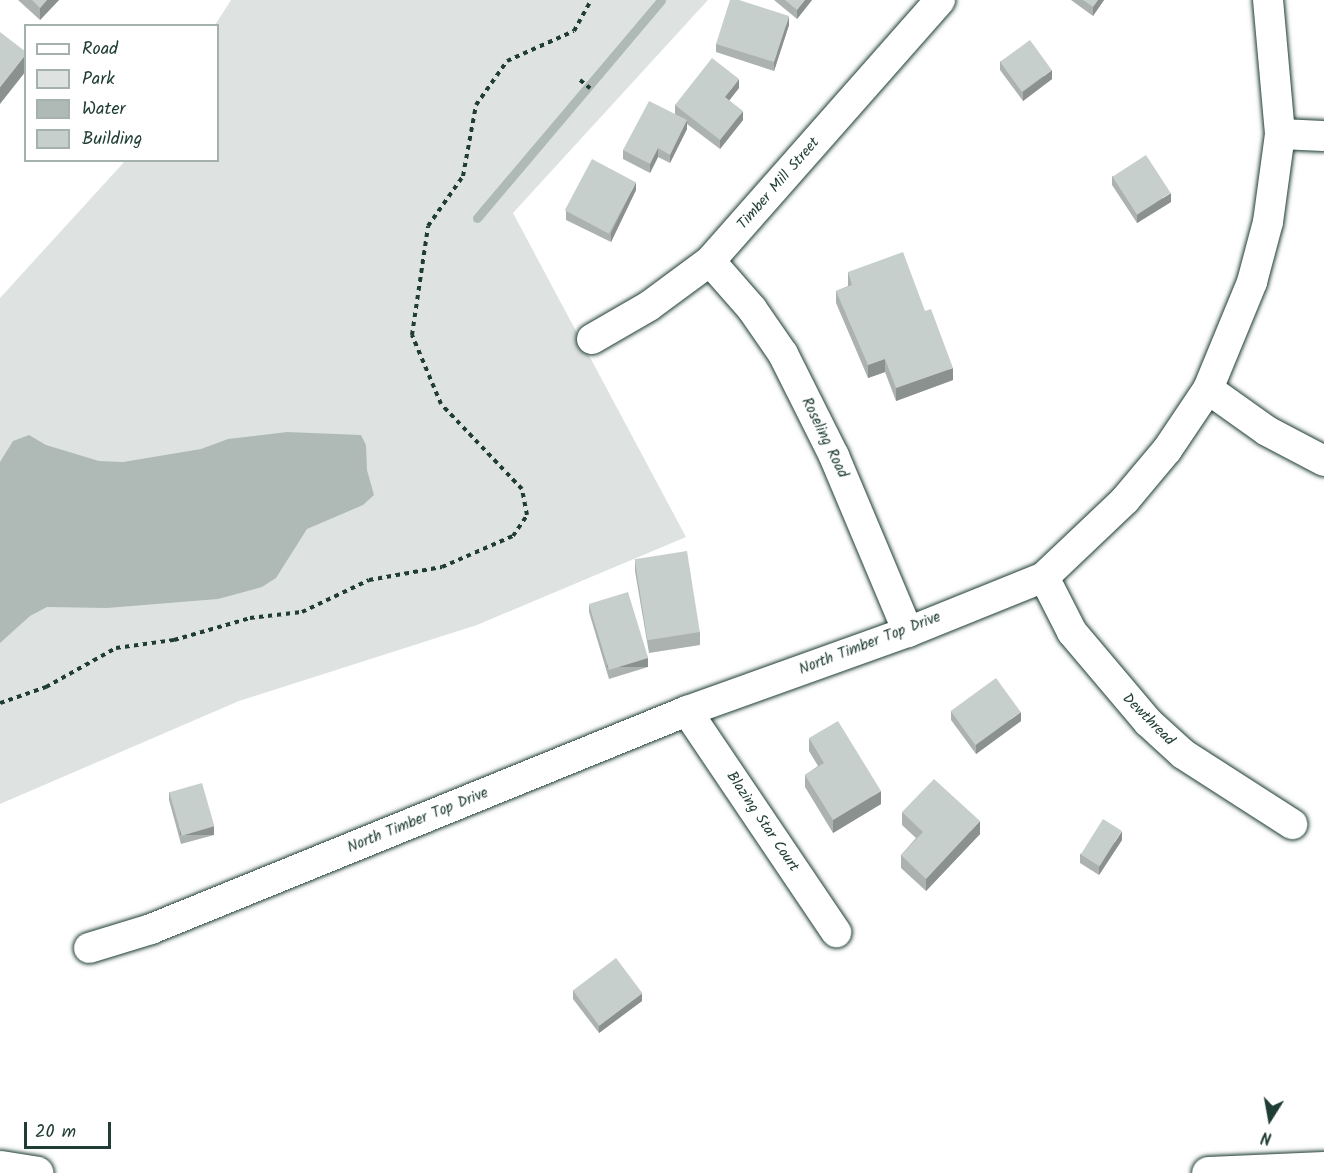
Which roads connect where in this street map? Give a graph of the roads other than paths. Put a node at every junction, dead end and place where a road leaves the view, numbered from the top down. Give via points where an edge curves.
1 (940, 0) edge
2 (1268, 0) edge
3 (1280, 134) junction
4 (1324, 136) edge
5 (710, 261) junction
6 (592, 339) dead end
7 (1208, 388) junction
8 (1324, 461) edge
9 (1044, 577) junction
10 (908, 632) junction
11 (687, 711) junction
12 (1292, 824) dead end
13 (836, 932) dead end
14 (89, 948) dead end
15 (1324, 1149) edge
16 (0, 1167) edge
17 (1324, 1168) edge
18 (1247, 1169) junction
19 (37, 1173) edge
20 (1209, 1173) edge

1 - 5 street, Timber Mill Street
2 - 3 street, North Timber Top Drive
3 - 4 street
3 - 7 street, North Timber Top Drive via 1268,222 1252,282
5 - 6 street, Timber Mill Street via 649,306
5 - 10 street, Roseling Road via 752,309 783,354 834,456
7 - 8 street via 1266,431
7 - 9 street, North Timber Top Drive via 1167,450 1125,500
9 - 10 street, North Timber Top Drive
9 - 12 street, Dewthread via 1072,632 1148,722 1183,754
10 - 11 street, North Timber Top Drive
11 - 13 street, Blazing Star Court
11 - 14 street, North Timber Top Drive via 151,929
15 - 18 main road
16 - 19 main road
17 - 18 main road
18 - 20 main road

